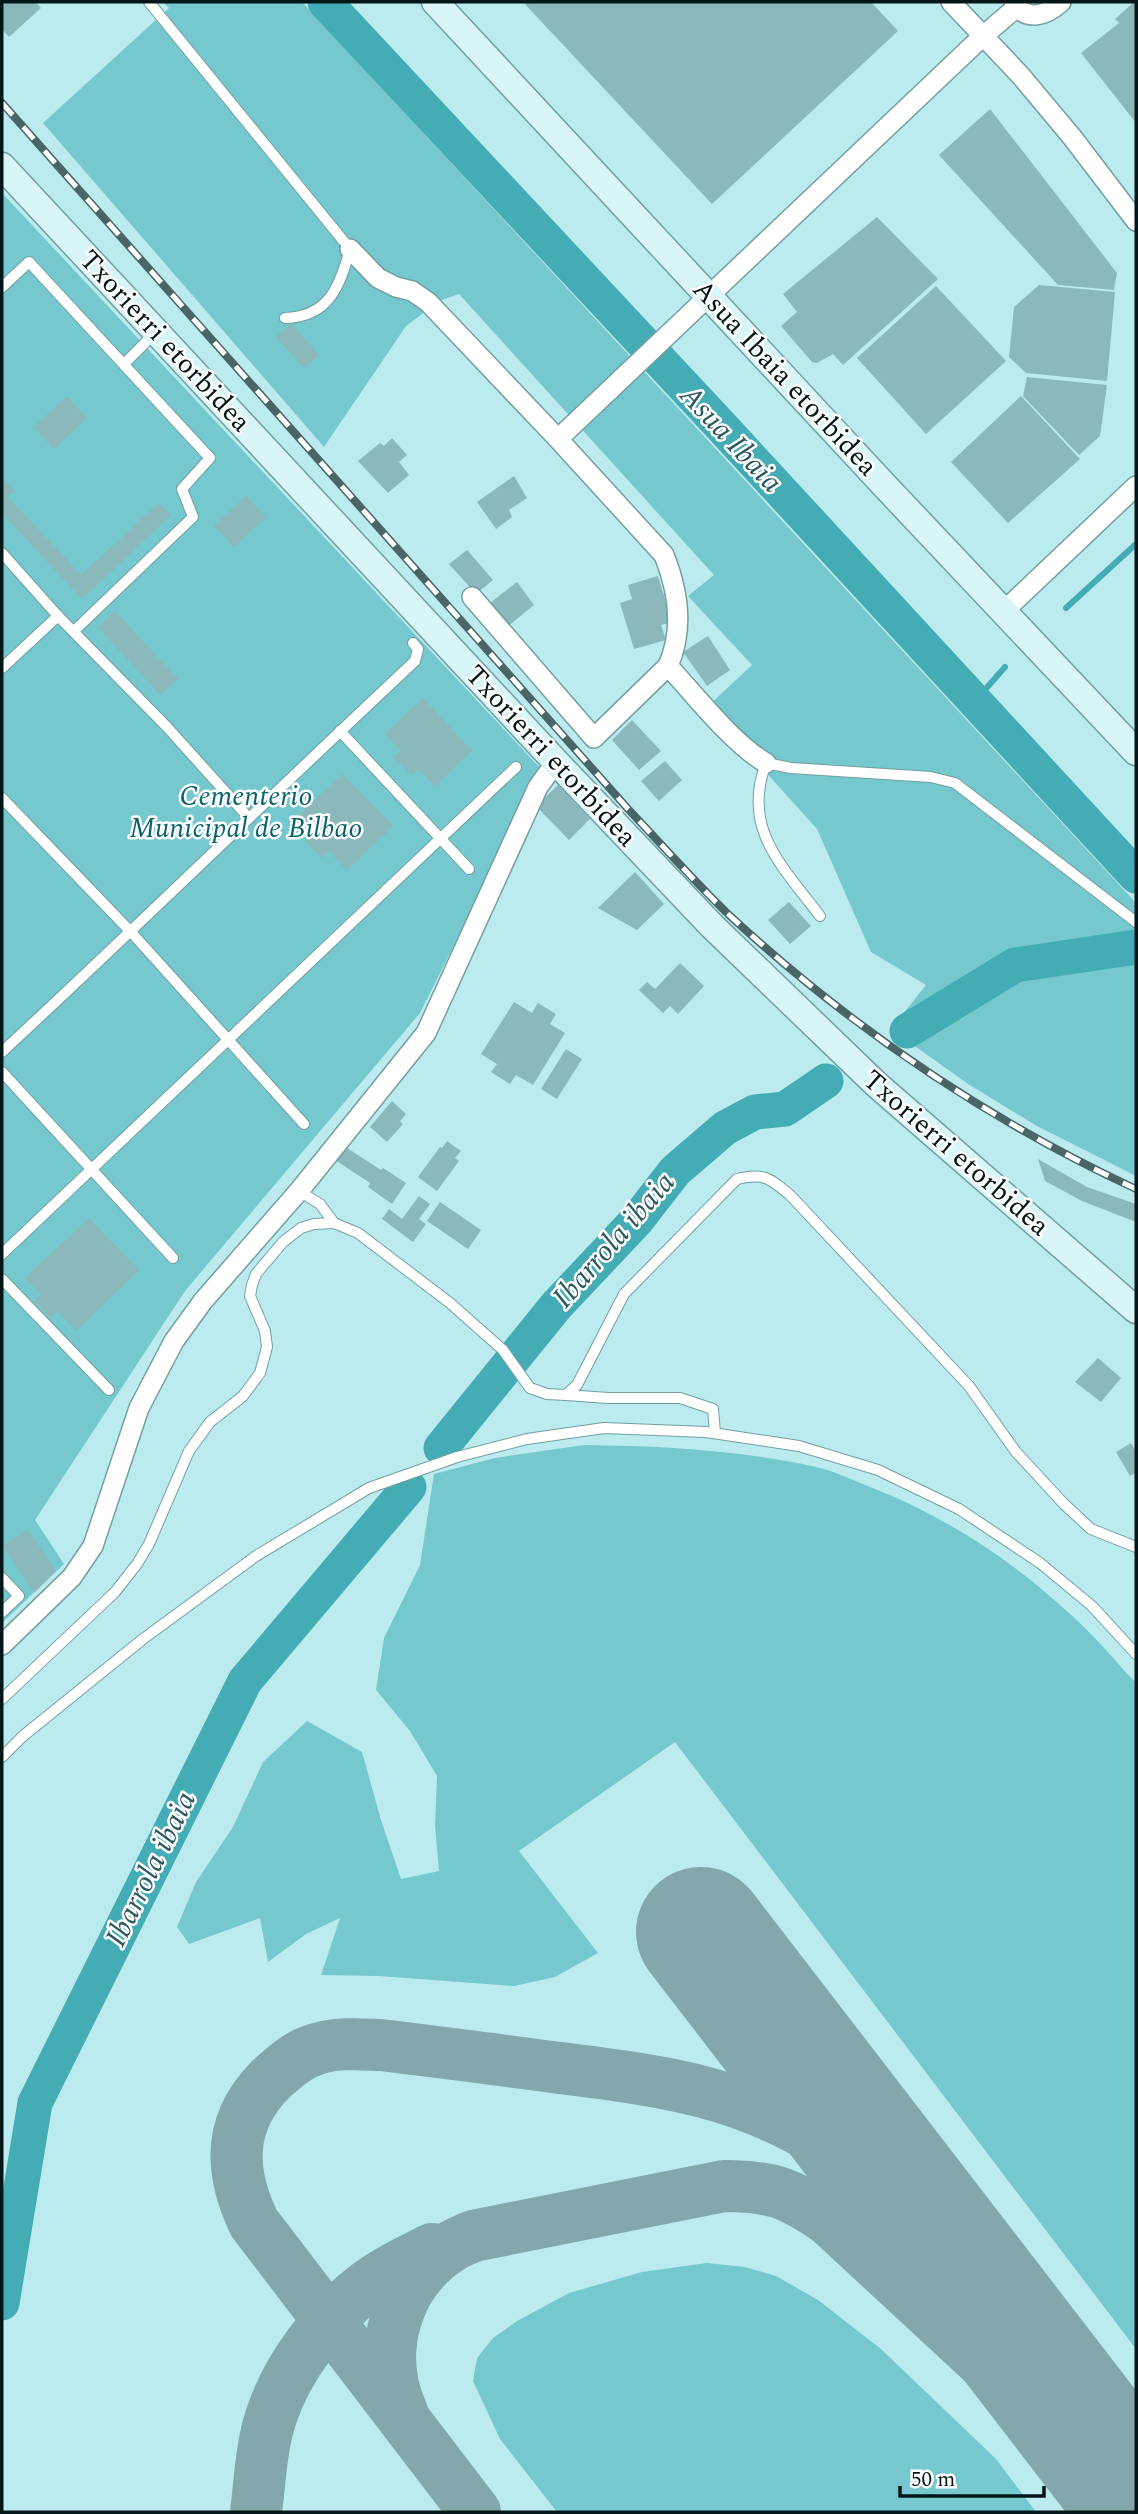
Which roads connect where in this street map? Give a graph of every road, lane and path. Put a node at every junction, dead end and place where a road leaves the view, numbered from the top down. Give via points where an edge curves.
1 (149, 2) edge
2 (435, 2) edge
3 (951, 2) edge
4 (1061, 2) edge
5 (1016, 4) edge
6 (983, 36) junction
7 (2, 166) edge
8 (1136, 221) edge
9 (350, 249) junction
10 (2, 287) edge
11 (710, 295) junction
12 (285, 318) dead end
13 (156, 332) junction
14 (124, 364) junction
15 (558, 439) junction
16 (1136, 486) edge
17 (2, 553) edge
18 (472, 597) dead end
19 (1003, 611) junction
20 (58, 616) junction
21 (74, 631) junction
22 (413, 643) dead end
23 (668, 666) junction
24 (2, 668) edge
25 (340, 731) junction
26 (1136, 752) edge
27 (556, 762) junction
28 (765, 763) junction
29 (516, 768) dead end
30 (2, 798) edge
31 (248, 817) junction
32 (440, 839) junction
33 (469, 869) dead end
34 (820, 916) dead end
35 (1136, 922) edge
36 (131, 933) junction
37 (228, 1042) junction
38 (2, 1052) edge
39 (2, 1072) edge
40 (304, 1124) dead end
41 (92, 1170) junction
42 (299, 1191) junction
43 (334, 1223) junction
44 (2, 1254) edge
45 (173, 1258) dead end
46 (2, 1279) edge
47 (1136, 1310) edge
48 (109, 1390) dead end
49 (566, 1395) junction
50 (715, 1433) junction
51 (1136, 1547) edge
52 (2, 1577) edge
53 (2, 1612) edge
54 (2, 1645) edge
55 (1136, 1654) edge
56 (2, 1699) edge
57 (2, 1757) edge

1 - 9 lane
2 - 11 street, Asua Ibaia etorbidea
3 - 6 street
4 - 5 street via 1039,16
5 - 6 street
6 - 8 street via 1072,137
6 - 11 street
7 - 13 street, Txorierri etorbidea
9 - 12 lane via 322,307 313,314
9 - 15 street via 378,278 412,290 428,302
10 - 14 lane via 29,262
11 - 15 street
11 - 19 street, Asua Ibaia etorbidea
13 - 14 lane
13 - 27 street, Txorierri etorbidea
14 - 21 lane via 210,458 183,489 193,517
15 - 23 street via 663,555 678,612 675,652
16 - 19 street
17 - 20 lane
18 - 23 street via 594,738
19 - 26 street, Asua Ibaia etorbidea
20 - 21 lane
20 - 24 lane
21 - 31 lane
22 - 25 lane via 418,649 415,661
23 - 28 street via 740,743
25 - 31 lane
25 - 32 lane
27 - 42 street via 538,787 426,1033
27 - 47 street, Txorierri etorbidea via 712,926 876,1084
28 - 34 lane via 758,783 758,816 764,838
28 - 35 lane via 932,777 955,783
29 - 32 lane
30 - 36 lane
31 - 36 lane
32 - 33 lane
32 - 37 lane
36 - 37 lane
36 - 38 lane
37 - 40 lane
37 - 41 lane
39 - 41 lane
41 - 44 lane
41 - 45 lane
42 - 43 lane via 320,1204
42 - 54 street via 174,1341 139,1408 93,1546 81,1566
43 - 49 lane via 358,1234 450,1303 503,1350 530,1388
43 - 56 lane via 301,1228 256,1274 250,1296 267,1347 260,1373 243,1396 210,1422 189,1451 137,1564 115,1591
46 - 48 lane
49 - 50 lane via 680,1398 713,1409
49 - 51 lane via 577,1385 624,1294 737,1179 758,1175 790,1195 969,1386 1016,1452 1064,1504 1091,1529
50 - 55 lane via 799,1446 878,1471 959,1508 1040,1563 1092,1606
50 - 57 lane via 604,1428 527,1439 457,1457 369,1488 256,1556 143,1639
52 - 53 lane via 19,1595

